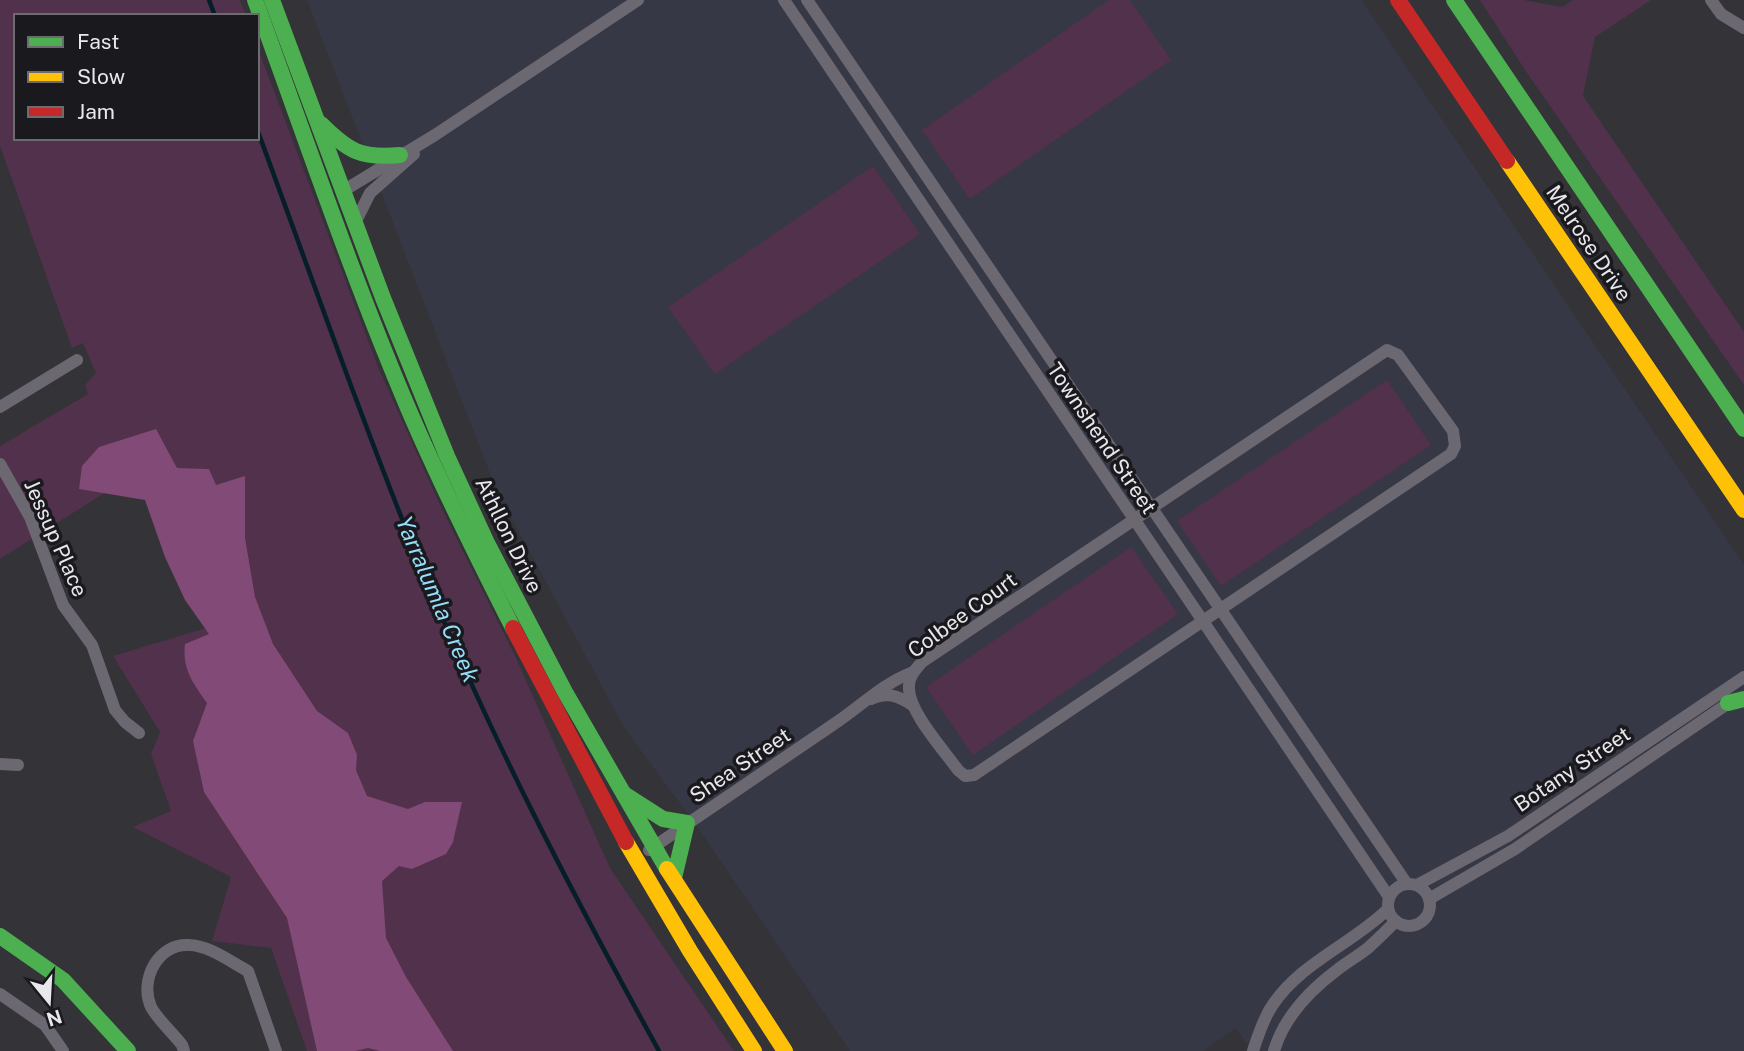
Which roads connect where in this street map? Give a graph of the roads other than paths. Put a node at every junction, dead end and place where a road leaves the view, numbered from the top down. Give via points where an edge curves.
1 (255, 0) edge
2 (272, 0) edge
3 (638, 0) edge
4 (784, 0) edge
5 (807, 0) edge
6 (1398, 0) edge
7 (1454, 0) edge
8 (1711, 0) edge
9 (1744, 28) edge
10 (316, 118) junction
11 (435, 135) junction
12 (400, 155) junction
13 (343, 191) junction
14 (355, 223) junction
15 (343, 246) junction
16 (76, 360) dead end
17 (0, 407) edge
18 (1744, 429) edge
19 (0, 464) edge
20 (1725, 481) junction
21 (1744, 496) edge
22 (1152, 508) junction
23 (1744, 510) edge
24 (1134, 520) junction
25 (1221, 609) junction
26 (1202, 621) junction
27 (913, 672) junction
28 (1744, 677) edge
29 (1744, 692) edge
30 (867, 701) junction
31 (1736, 701) edge
32 (912, 705) junction
33 (139, 733) dead end
34 (0, 764) edge
35 (18, 765) dead end
36 (623, 793) junction
37 (687, 823) junction
38 (653, 847) junction
39 (634, 860) junction
40 (674, 878) junction
41 (1412, 884) junction
42 (1429, 899) junction
43 (1389, 903) junction
44 (1396, 921) junction
45 (0, 936) edge
46 (0, 994) edge
47 (63, 1051) edge
48 (128, 1051) edge
49 (184, 1051) edge
50 (276, 1051) edge
51 (754, 1051) edge
52 (785, 1051) edge
53 (1253, 1051) edge
54 (1274, 1051) edge

1 - 15 main road, Athllon Drive
2 - 10 main road, Athllon Drive
3 - 11 street
4 - 24 street, Townshend Street
5 - 22 street, Townshend Street
6 - 20 main road, Melrose Drive
7 - 18 main road, Melrose Drive
8 - 9 street via 1721,14
10 - 12 main road via 354,153 374,159
10 - 13 main road, Athllon Drive
11 - 12 street
11 - 14 street via 370,193
12 - 13 street
13 - 14 main road, Athllon Drive
13 - 15 main road via 337,201
14 - 36 main road, Athllon Drive via 447,456 487,543
15 - 39 main road, Athllon Drive via 395,377 473,549
16 - 17 street
19 - 33 street, Jessup Place via 30,517 63,605 92,645 115,709
20 - 21 main road
20 - 23 main road, Melrose Drive
22 - 24 street, Colbee Court
22 - 25 street, Townshend Street
22 - 25 street, Colbee Court via 1387,350 1398,355 1452,431 1451,454
24 - 26 street, Townshend Street
24 - 27 street, Colbee Court
25 - 26 street, Colbee Court
25 - 41 street, Townshend Street
26 - 32 street, Colbee Court via 974,775 965,776 958,770
26 - 43 street, Townshend Street
27 - 30 street, Shea Street via 895,679
27 - 32 street, Colbee Court via 908,690
28 - 41 street, Botany Street via 1508,836
29 - 31 street, Botany Street
30 - 32 street, Shea Street via 883,694
30 - 37 street, Shea Street
31 - 42 street, Botany Street via 1515,849
34 - 35 street
36 - 37 main road via 663,819
36 - 38 main road, Athllon Drive
37 - 38 street, Shea Street
37 - 40 main road
38 - 39 street, Shea Street
38 - 40 main road, Athllon Drive
39 - 51 main road, Athllon Drive
40 - 52 main road, Athllon Drive
41 - 42 street
41 - 43 street via 1396,888
42 - 44 street via 1428,913 1420,922
43 - 44 street
43 - 53 street via 1372,925 1282,992 1270,1008
44 - 54 street via 1310,992 1291,1016
45 - 48 main road via 63,980
46 - 47 street via 45,1025
49 - 50 street via 152,1008 148,978 164,951 191,944 248,971

